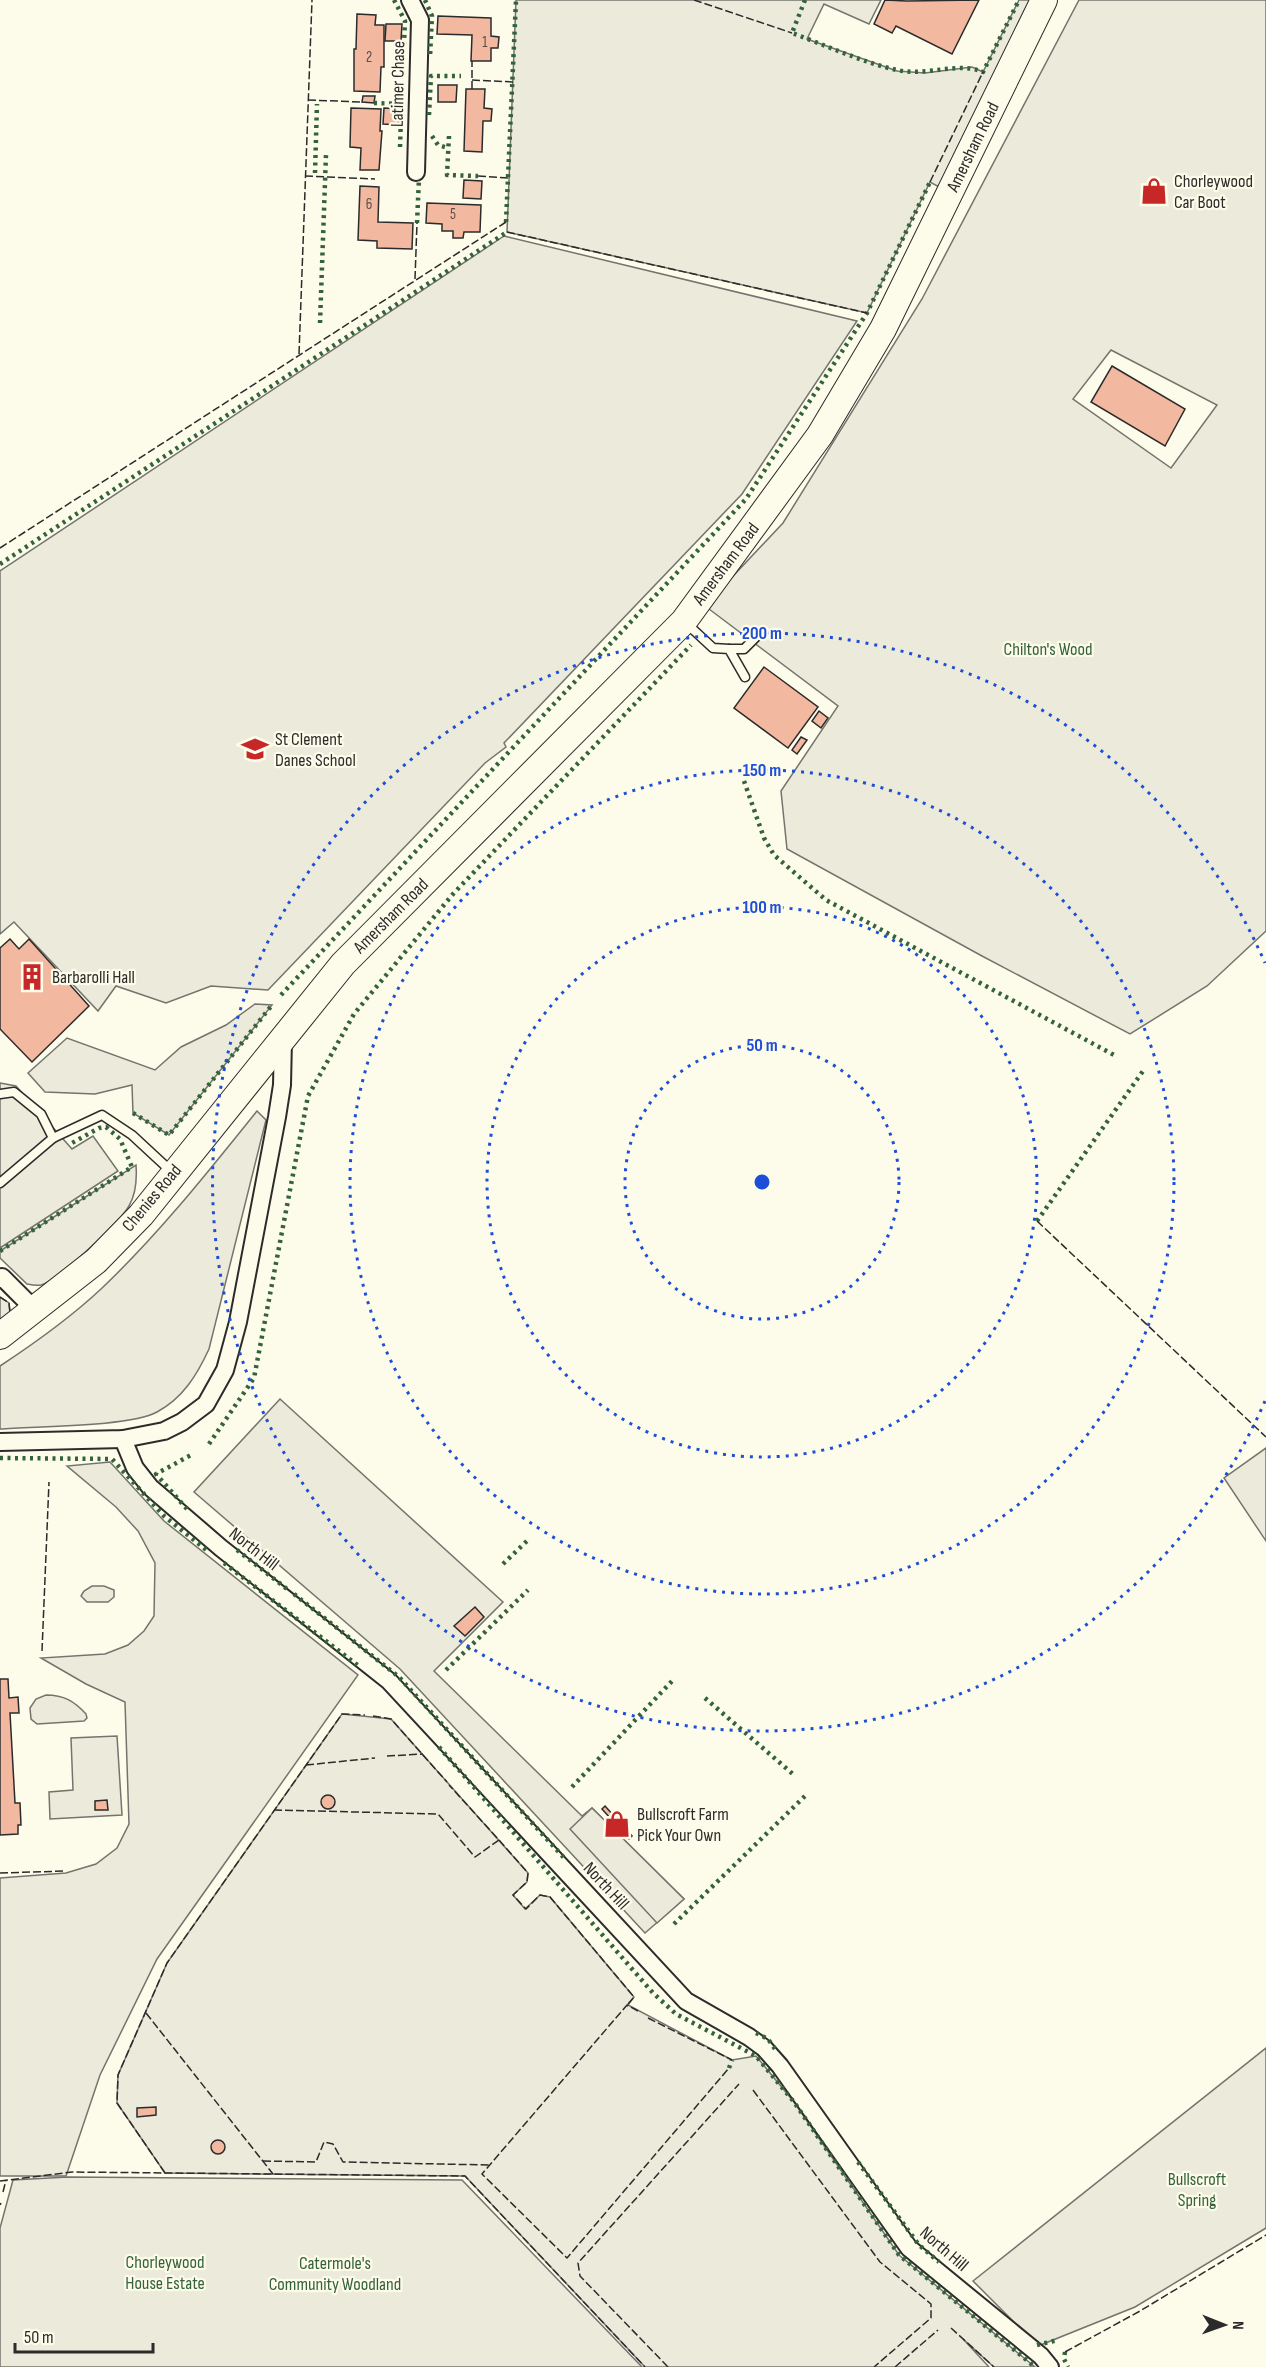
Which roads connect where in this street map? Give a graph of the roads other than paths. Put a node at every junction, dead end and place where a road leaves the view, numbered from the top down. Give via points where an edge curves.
1 (410, 0) edge
2 (1044, 0) edge
3 (416, 172) dead end
4 (684, 621) junction
5 (756, 637) dead end
6 (729, 649) junction
7 (745, 677) dead end
8 (283, 1038) junction
9 (0, 1094) edge
10 (53, 1138) junction
11 (173, 1173) junction
12 (0, 1183) edge
13 (1, 1277) edge
14 (34, 1309) junction
15 (0, 1336) edge
16 (123, 1439) junction
17 (0, 1442) edge
18 (1050, 2367) edge

1 - 3 street, Latimer Chase via 420,20
2 - 4 main road, Amersham Road via 883,328 820,435
4 - 6 lane via 713,648
4 - 8 main road, Amersham Road via 343,964
5 - 6 lane via 744,650
6 - 7 lane
8 - 11 main road, Chenies Road
8 - 16 street via 277,1117 238,1322 225,1370 206,1404 182,1422 164,1431
9 - 10 lane via 14,1092 41,1114
10 - 11 lane via 102,1115 132,1135
10 - 12 lane
11 - 14 main road, Chenies Road via 141,1215 96,1261
13 - 14 street
14 - 15 main road, Chenies Road
16 - 17 street
16 - 18 street, North Hill via 135,1468 150,1487 220,1548 389,1681 686,2001 764,2048 909,2248

